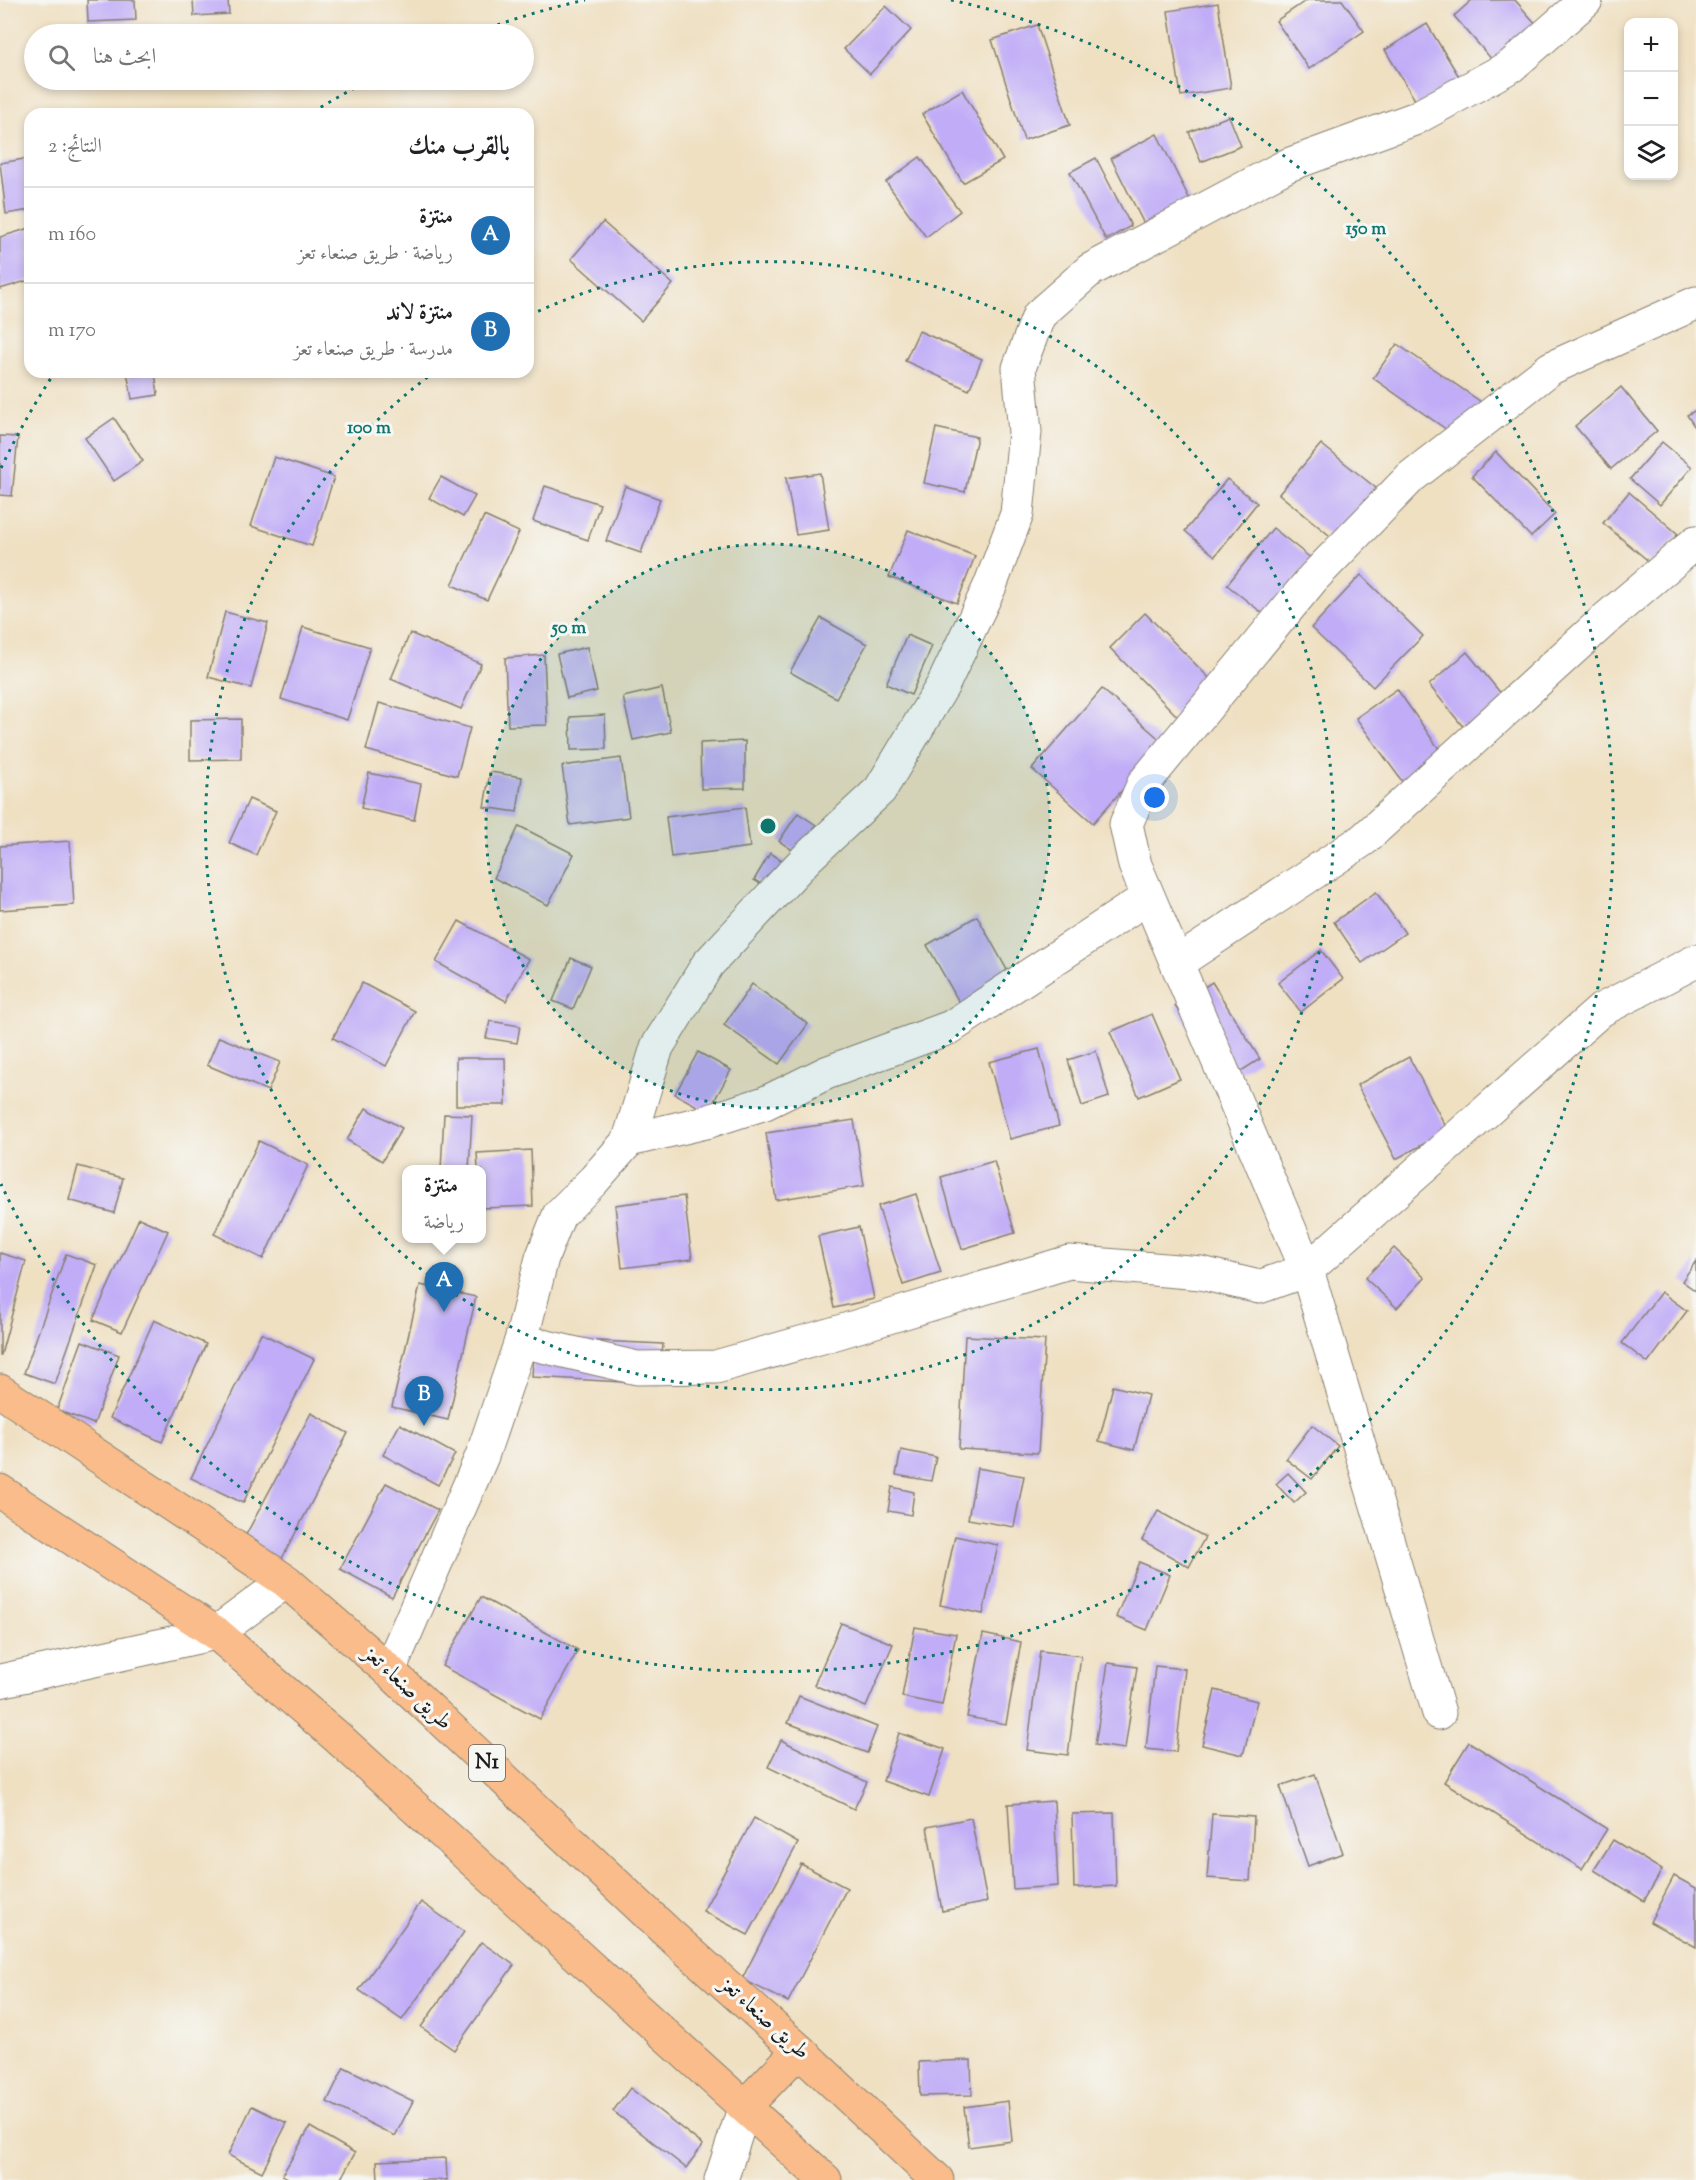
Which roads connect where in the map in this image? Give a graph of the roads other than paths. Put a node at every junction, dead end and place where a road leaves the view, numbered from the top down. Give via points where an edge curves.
1 (1586, 0) edge
2 (1696, 303) edge
3 (1696, 542) edge
4 (1148, 897) junction
5 (1696, 961) edge
6 (1178, 963) junction
7 (629, 1140) junction
8 (1307, 1270) junction
9 (521, 1341) junction
10 (0, 1391) edge
11 (0, 1491) edge
12 (286, 1581) junction
13 (216, 1633) junction
14 (389, 1671) junction
15 (0, 1680) edge
16 (1439, 1713) dead end
17 (799, 2050) junction
18 (745, 2106) junction
19 (721, 2180) edge
20 (825, 2180) edge
21 (937, 2180) edge

1 - 7 street via 1511,66 1414,119 1288,165 1204,209 1090,270 1039,315 1019,368 1025,432 1017,514 990,586 943,685 880,790 807,858 708,964 657,1047
2 - 4 street via 1551,368 1411,477 1313,578 1144,783 1126,824 1135,865
3 - 6 street via 1363,840
4 - 6 street
4 - 7 street via 951,1027 825,1073 765,1103
5 - 8 street via 1601,1010
6 - 8 street
7 - 9 street via 559,1215 542,1258
8 - 9 street via 1259,1287 1201,1274 1069,1263 717,1367 637,1368
8 - 16 street
9 - 14 street via 482,1456
10 - 12 highway, طريق صنعاء تعز / N1
11 - 13 highway
12 - 13 street
12 - 14 highway, طريق صنعاء تعز / N1
13 - 15 street
13 - 18 highway via 337,1737
14 - 17 highway, طريق صنعاء تعز / N1 via 668,1933
17 - 18 highway
17 - 21 highway, طريق صنعاء تعز / N1
18 - 19 street
18 - 20 highway

